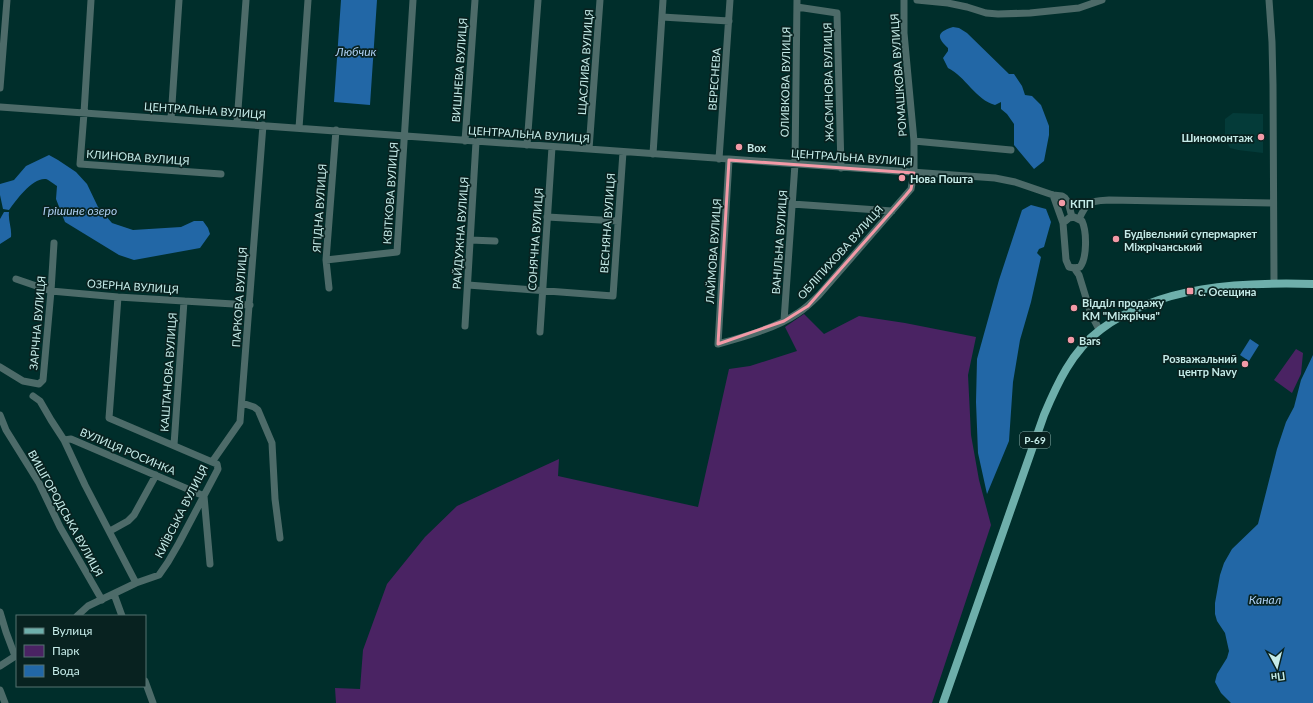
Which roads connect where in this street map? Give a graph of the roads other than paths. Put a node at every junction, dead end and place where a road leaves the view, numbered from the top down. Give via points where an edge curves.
1 (6, 0) edge
2 (91, 0) edge
3 (179, 0) edge
4 (246, 0) edge
5 (308, 0) edge
6 (413, 0) edge
7 (475, 0) edge
8 (538, 0) edge
9 (600, 0) edge
10 (663, 0) edge
11 (730, 0) edge
12 (904, 0) edge
13 (917, 0) edge
14 (1102, 0) edge
15 (1269, 0) edge
16 (797, 4) edge
17 (662, 17) junction
18 (2, 21) edge
19 (729, 21) junction
20 (0, 88) edge
21 (0, 107) edge
22 (84, 113) junction
23 (171, 119) junction
24 (237, 123) junction
25 (263, 125) junction
26 (299, 128) junction
27 (336, 130) junction
28 (405, 136) junction
29 (465, 141) junction
30 (914, 141) junction
31 (476, 142) junction
32 (527, 145) junction
33 (552, 147) junction
34 (590, 149) junction
35 (1011, 150) dead end
36 (623, 152) junction
37 (653, 154) junction
38 (719, 159) junction
39 (729, 160) junction
40 (795, 164) junction
41 (841, 168) junction
42 (914, 173) junction
43 (221, 174) dead end
44 (1053, 195) junction
45 (1273, 203) junction
46 (792, 204) junction
47 (892, 210) junction
48 (547, 217) junction
49 (1076, 218) junction
50 (618, 221) junction
51 (1063, 223) junction
52 (470, 240) junction
53 (494, 241) dead end
54 (54, 243) dead end
55 (326, 260) junction
56 (1078, 270) junction
57 (16, 279) dead end
58 (1274, 282) junction
59 (1313, 284) edge
60 (468, 285) junction
61 (329, 288) dead end
62 (543, 290) junction
63 (51, 291) junction
64 (118, 297) junction
65 (184, 301) junction
66 (250, 305) junction
67 (784, 321) junction
68 (465, 326) dead end
69 (1100, 330) junction
70 (540, 332) dead end
71 (718, 344) joint
72 (0, 367) edge
73 (33, 396) dead end
74 (242, 402) junction
75 (0, 415) edge
76 (64, 440) junction
77 (174, 445) junction
78 (212, 462) junction
79 (156, 475) junction
80 (204, 496) junction
81 (110, 531) junction
82 (280, 538) dead end
83 (210, 564) dead end
84 (136, 583) junction
85 (114, 594) junction
86 (102, 600) junction
87 (0, 612) edge
88 (78, 615) edge
89 (122, 615) edge
90 (3, 632) edge
91 (16, 656) edge
92 (0, 666) edge
93 (146, 684) edge
94 (0, 690) edge
95 (5, 703) edge
96 (153, 703) edge
97 (943, 703) edge

1 - 18 street
2 - 22 street
3 - 23 street
4 - 24 street
5 - 26 street
6 - 28 street, КВІТКОВА ВУЛИЦЯ
7 - 29 street, ВИШНЕВА ВУЛИЦЯ
8 - 32 street
9 - 34 street, ЩАСЛИВА ВУЛИЦЯ
10 - 17 street
11 - 19 street, ВЕРЕСНЕВА
12 - 30 street, РОМАШКОВА ВУЛИЦЯ via 904,33
13 - 14 street via 948,3 998,14 1079,8
15 - 45 street via 1273,85
16 - 40 street, ОЛИВКОВА ВУЛИЦЯ
16 - 41 street, ЖАСМІНОВА ВУЛИЦЯ via 837,13
17 - 19 street
17 - 37 street
18 - 20 street
19 - 38 street, ВЕРЕСНЕВА
21 - 22 street, ЦЕНТРАЛЬНА ВУЛИЦЯ
22 - 23 street, ЦЕНТРАЛЬНА ВУЛИЦЯ
22 - 43 street, КЛИНОВА ВУЛИЦЯ via 80,164
23 - 24 street, ЦЕНТРАЛЬНА ВУЛИЦЯ
24 - 25 street, ЦЕНТРАЛЬНА ВУЛИЦЯ
25 - 26 street, ЦЕНТРАЛЬНА ВУЛИЦЯ
25 - 66 street, ПАРКОВА ВУЛИЦЯ
26 - 27 street, ЦЕНТРАЛЬНА ВУЛИЦЯ
27 - 28 street, ЦЕНТРАЛЬНА ВУЛИЦЯ
27 - 55 street, ЯГІДНА ВУЛИЦЯ
28 - 29 street, ЦЕНТРАЛЬНА ВУЛИЦЯ
28 - 55 street, КВІТКОВА ВУЛИЦЯ via 397,252
29 - 31 street, ЦЕНТРАЛЬНА ВУЛИЦЯ
30 - 35 street
30 - 42 street, РОМАШКОВА ВУЛИЦЯ
31 - 32 street, ЦЕНТРАЛЬНА ВУЛИЦЯ
31 - 52 street, РАЙДУЖНА ВУЛИЦЯ
32 - 33 street, ЦЕНТРАЛЬНА ВУЛИЦЯ
33 - 34 street, ЦЕНТРАЛЬНА ВУЛИЦЯ
33 - 48 street, СОНЯЧНА ВУЛИЦЯ
34 - 36 street, ЦЕНТРАЛЬНА ВУЛИЦЯ
36 - 37 street, ЦЕНТРАЛЬНА ВУЛИЦЯ
36 - 50 street, ВЕСНЯНА ВУЛИЦЯ
37 - 38 street, ЦЕНТРАЛЬНА ВУЛИЦЯ
38 - 39 street, ЦЕНТРАЛЬНА ВУЛИЦЯ
39 - 40 street, ЦЕНТРАЛЬНА ВУЛИЦЯ
39 - 71 street, ЛАЙМОВА ВУЛИЦЯ
40 - 41 street, ЦЕНТРАЛЬНА ВУЛИЦЯ
40 - 46 street, ВАНІЛЬНА ВУЛИЦЯ
41 - 42 street, ЦЕНТРАЛЬНА ВУЛИЦЯ
42 - 44 street, ЦЕНТРАЛЬНА ВУЛИЦЯ via 995,178
42 - 47 street, ОБЛІПИХОВА ВУЛИЦЯ via 911,189
44 - 49 street, ЦЕНТРАЛЬНА ВУЛИЦЯ via 1065,198
44 - 51 street
45 - 49 street via 1092,201
45 - 58 street
46 - 47 street
46 - 67 street, ВАНІЛЬНА ВУЛИЦЯ
47 - 67 street, ОБЛІПИХОВА ВУЛИЦЯ via 819,295 808,306
48 - 50 street
48 - 62 street, СОНЯЧНА ВУЛИЦЯ
49 - 51 street via 1069,218
49 - 56 street via 1082,221 1085,233 1084,259
50 - 62 street, ВЕСНЯНА ВУЛИЦЯ via 613,296
51 - 56 street via 1066,260 1070,266
52 - 53 street
52 - 60 street, РАЙДУЖНА ВУЛИЦЯ
54 - 63 street, ЗАРІЧНА ВУЛИЦЯ
55 - 61 street, ЯГІДНА ВУЛИЦЯ
56 - 69 street via 1091,314
57 - 63 street, ОЗЕРНА ВУЛИЦЯ
58 - 59 main road, Р-69
58 - 69 main road, Р-69 via 1207,288 1180,294 1136,309
60 - 62 street
60 - 68 street, РАЙДУЖНА ВУЛИЦЯ
62 - 70 street, СОНЯЧНА ВУЛИЦЯ
63 - 64 street, ОЗЕРНА ВУЛИЦЯ
63 - 72 street, ЗАРІЧНА ВУЛИЦЯ via 43,380 39,384 23,381
64 - 65 street, ОЗЕРНА ВУЛИЦЯ
64 - 77 street via 109,418
65 - 66 street, ОЗЕРНА ВУЛИЦЯ
65 - 77 street, КАШТАНОВА ВУЛИЦЯ
66 - 74 street, ПАРКОВА ВУЛИЦЯ
67 - 71 street, ОБЛІПИХОВА ВУЛИЦЯ
69 - 97 main road, Р-69 via 1071,363 1054,392
73 - 76 street via 40,401
74 - 78 street, ПАРКОВА ВУЛИЦЯ via 240,422
74 - 82 street via 258,410 272,443
75 - 86 street, ВИШГОРОДСЬКА ВУЛИЦЯ
76 - 79 street, ВУЛИЦЯ РОСИНКА via 71,439
76 - 81 street
77 - 78 street
78 - 80 street, КИЇВСЬКА ВУЛИЦЯ via 217,464 218,469
79 - 80 street, ВУЛИЦЯ РОСИНКА
79 - 81 street via 134,515
80 - 83 street
80 - 84 street, КИЇВСЬКА ВУЛИЦЯ via 159,575
81 - 84 street
84 - 85 street, КИЇВСЬКА ВУЛИЦЯ
85 - 86 street, КИЇВСЬКА ВУЛИЦЯ
85 - 89 street
86 - 88 street, КИЇВСЬКА ВУЛИЦЯ via 88,606
87 - 90 street
90 - 91 street
91 - 92 street
93 - 96 street
94 - 95 street

